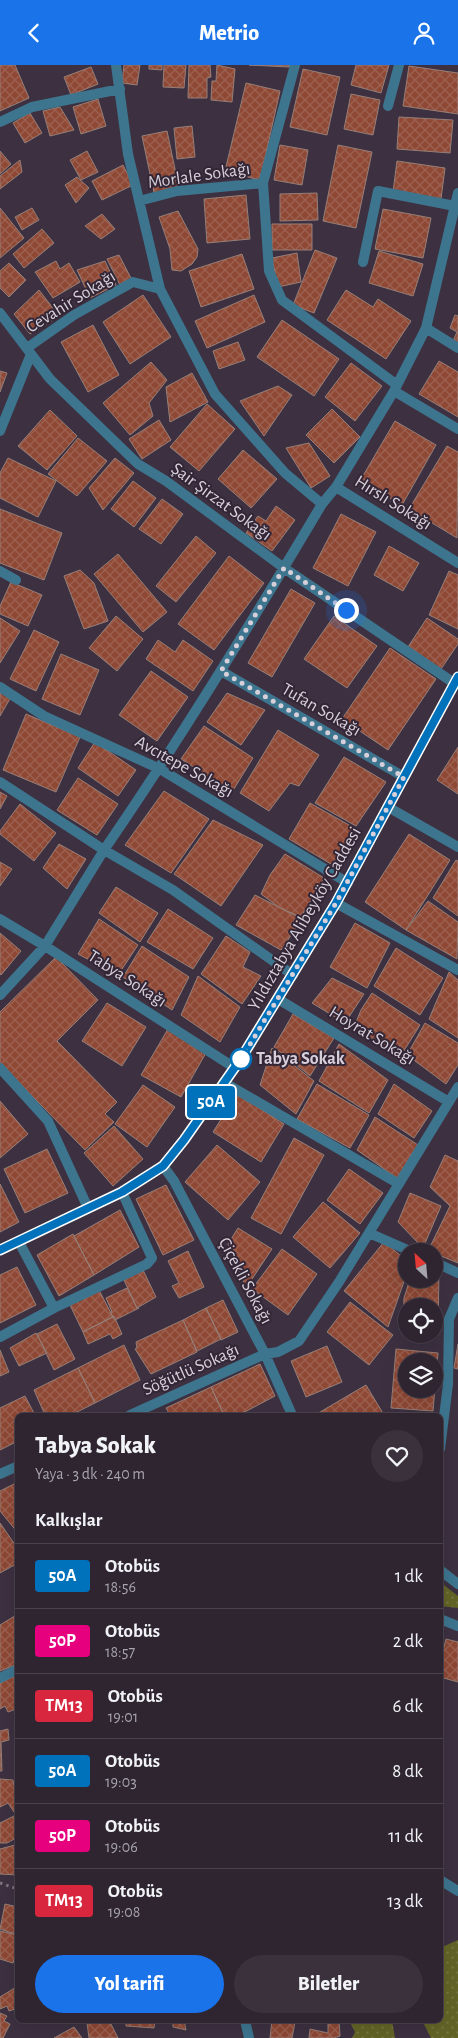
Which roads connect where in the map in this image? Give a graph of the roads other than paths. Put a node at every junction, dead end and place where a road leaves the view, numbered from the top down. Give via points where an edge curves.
1 (116, 65) edge
2 (296, 65) edge
3 (399, 65) edge
4 (120, 89) junction
5 (388, 105) dead end
6 (0, 122) edge
7 (263, 183) junction
8 (458, 193) edge
9 (139, 201) junction
10 (455, 206) junction
11 (363, 262) dead end
12 (160, 289) junction
13 (0, 313) edge
14 (426, 328) junction
15 (458, 348) edge
16 (29, 351) junction
17 (395, 388) junction
18 (458, 429) edge
19 (0, 431) edge
20 (336, 487) junction
21 (322, 504) junction
22 (458, 563) edge
23 (284, 568) junction
24 (0, 571) edge
25 (16, 580) dead end
26 (221, 671) junction
27 (456, 680) edge
28 (0, 687) edge
29 (160, 769) junction
30 (404, 777) junction
31 (0, 783) edge
32 (388, 807) junction
33 (458, 847) edge
34 (104, 851) junction
35 (348, 883) junction
36 (336, 903) junction
37 (0, 919) edge
38 (45, 946) junction
39 (458, 970) edge
40 (293, 975) junction
41 (0, 995) edge
42 (278, 999) junction
43 (0, 1068) edge
44 (235, 1068) junction
45 (225, 1083) junction
46 (458, 1087) edge
47 (449, 1101) junction
48 (163, 1166) junction
49 (399, 1184) junction
50 (122, 1192) junction
51 (88, 1208) junction
52 (369, 1233) junction
53 (18, 1242) junction
54 (398, 1246) edge
55 (0, 1250) edge
56 (443, 1266) edge
57 (458, 1273) edge
58 (458, 1298) edge
59 (54, 1308) junction
60 (0, 1337) edge
61 (265, 1354) junction
62 (453, 1371) edge
63 (134, 1413) edge
64 (291, 1413) edge
65 (443, 1431) edge
66 (15, 1467) edge
67 (0, 1474) edge
68 (443, 1572) edge
69 (458, 1584) edge
70 (443, 1620) edge
71 (458, 1626) edge
72 (15, 1670) edge
73 (0, 1678) edge
74 (443, 1882) edge
75 (458, 1891) edge
76 (246, 2023) edge
77 (249, 2038) edge

1 - 4 street
2 - 7 street
3 - 5 street
4 - 6 street via 32,107
4 - 9 street via 128,154
7 - 9 street, Morlale Sokağı via 177,191
7 - 17 street via 269,271 282,300
8 - 10 street
9 - 12 street
10 - 11 street via 378,191
10 - 14 street
12 - 16 street, Cevahir Sokağı via 133,282 74,315
12 - 21 street via 214,394 285,473
13 - 16 street, Şair Şirzat Sokağı
14 - 15 street
14 - 17 street
16 - 19 street
16 - 23 street, Şair Şirzat Sokağı via 50,379 138,464
17 - 18 street
17 - 20 street
20 - 21 street
20 - 22 street, Hırslı Sokağı
21 - 23 street
23 - 26 street
23 - 27 street, Şair Şirzat Sokağı
24 - 25 street
26 - 29 street
26 - 30 street, Tufan Sokağı
27 - 30 main road, Yıldıztabya Alibeyköy Caddesi
28 - 29 street, Avcıtepe Sokağı via 44,716
29 - 34 street
29 - 35 street, Avcıtepe Sokağı
30 - 32 main road, Yıldıztabya Alibeyköy Caddesi
31 - 34 street
32 - 33 street
32 - 35 main road, Yıldıztabya Alibeyköy Caddesi
34 - 38 street
34 - 40 street via 173,890
35 - 36 main road, Yıldıztabya Alibeyköy Caddesi
36 - 39 street
36 - 40 main road, Yıldıztabya Alibeyköy Caddesi
37 - 38 street, Tabya Sokağı
38 - 41 street
38 - 44 street, Tabya Sokağı
40 - 42 main road, Yıldıztabya Alibeyköy Caddesi
42 - 44 main road, Yıldıztabya Alibeyköy Caddesi
42 - 47 street, Hoyrat Sokağı
43 - 51 street via 48,1121
44 - 45 main road, Yıldıztabya Alibeyköy Caddesi
45 - 48 main road, Yıldıztabya Alibeyköy Caddesi
45 - 49 street
46 - 47 street, Söğütlü Sokağı
47 - 49 street, Söğütlü Sokağı
48 - 50 main road, Yıldıztabya Alibeyköy Caddesi
48 - 61 street, Çiçekli Sokağı via 174,1181
49 - 52 street, Söğütlü Sokağı
50 - 51 main road, Yıldıztabya Alibeyköy Caddesi
50 - 59 street via 152,1258 147,1264
51 - 53 main road, Yıldıztabya Alibeyköy Caddesi
52 - 54 street
52 - 61 street, Söğütlü Sokağı via 298,1341 278,1352
53 - 55 main road, Yıldıztabya Alibeyköy Caddesi
53 - 59 street
56 - 57 street
58 - 62 street via 449,1319
59 - 60 street
61 - 63 street, Söğütlü Sokağı
61 - 64 street, Çiçekli Sokağı
62 - 65 street
66 - 67 street
68 - 69 street
70 - 71 street
72 - 73 street
74 - 75 street
76 - 77 street

